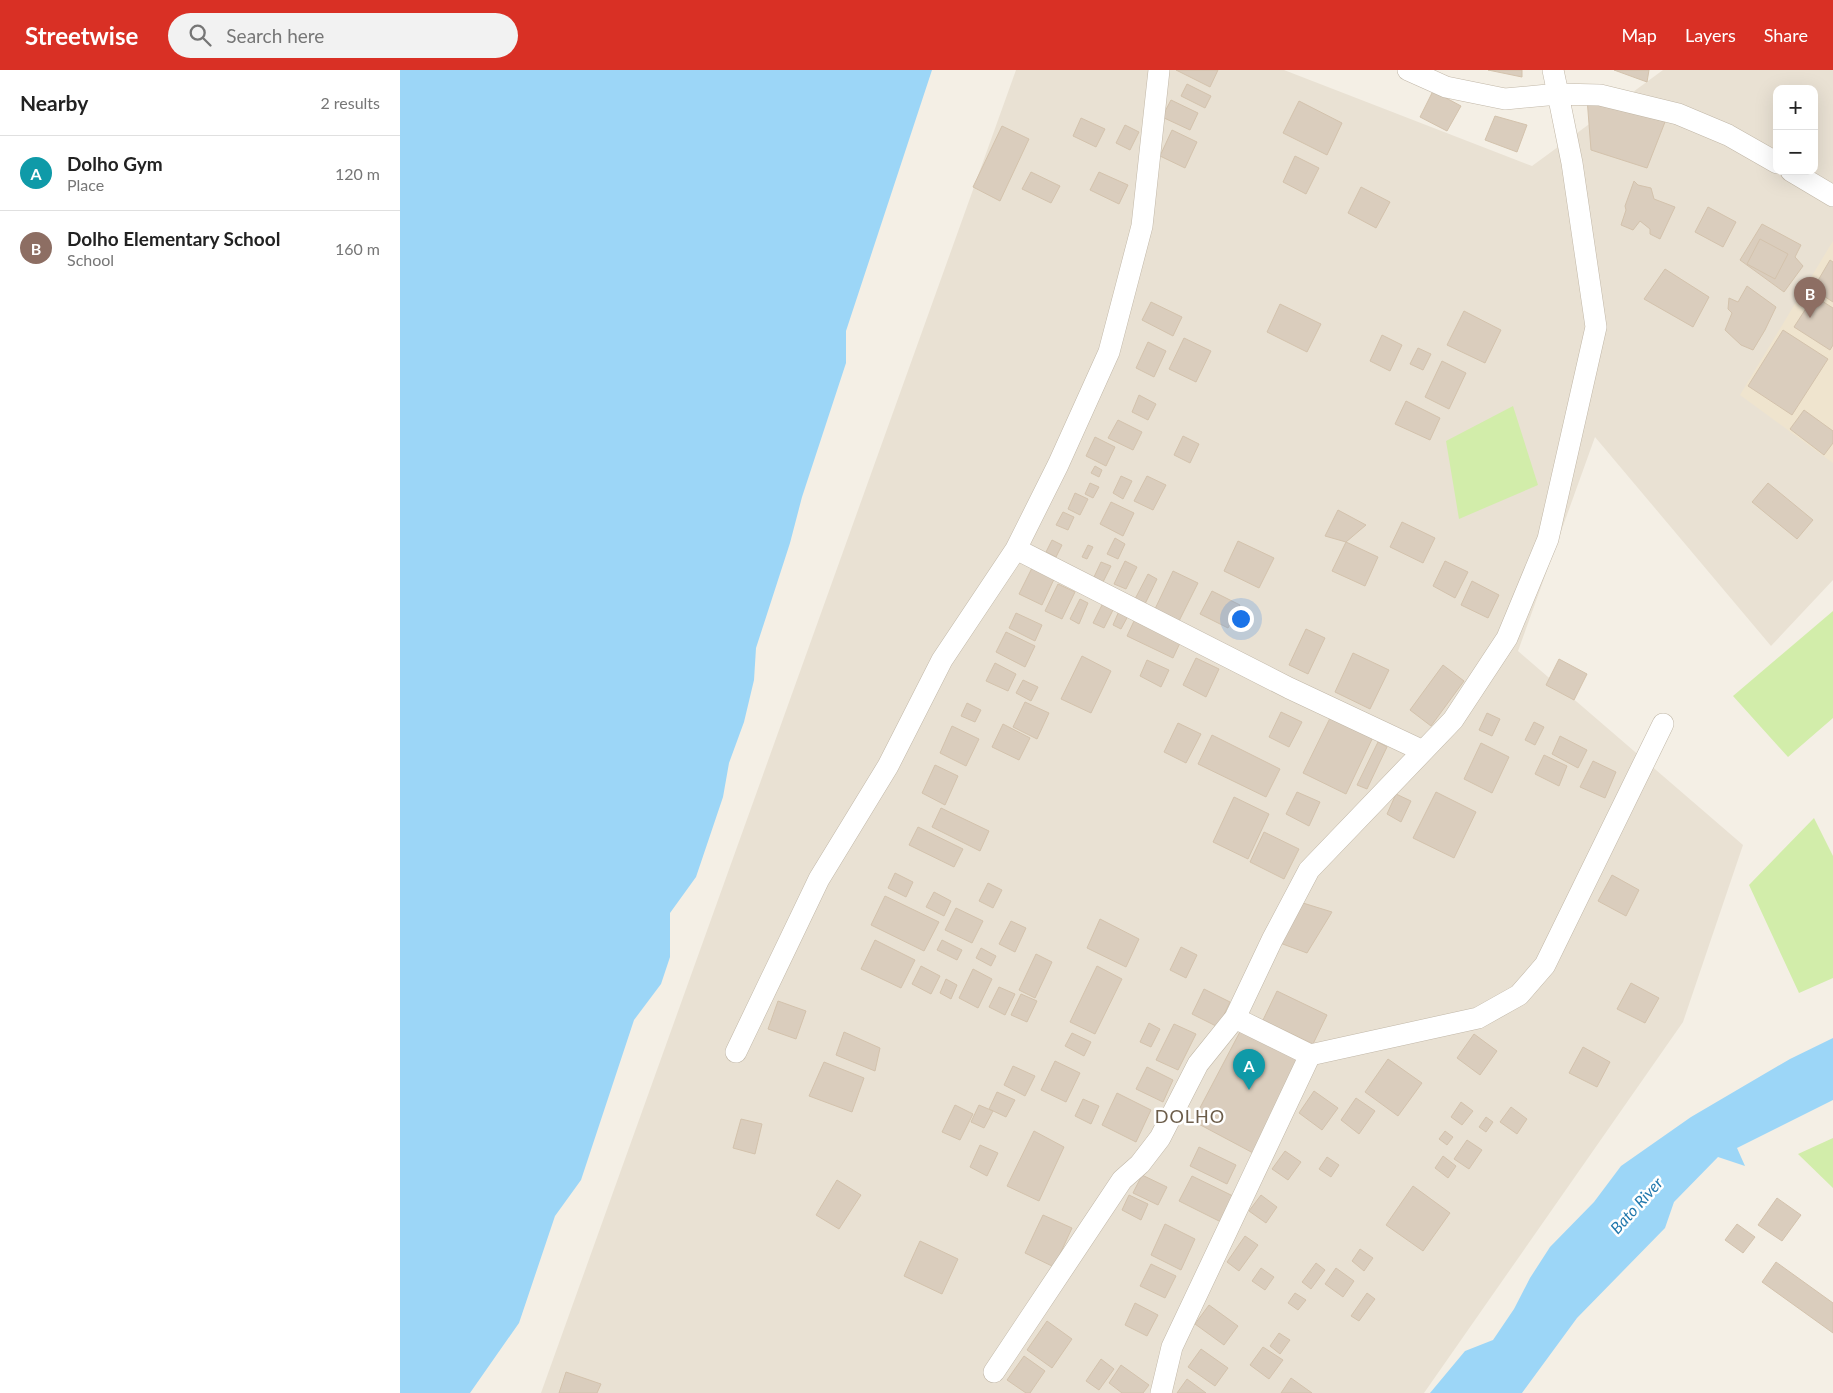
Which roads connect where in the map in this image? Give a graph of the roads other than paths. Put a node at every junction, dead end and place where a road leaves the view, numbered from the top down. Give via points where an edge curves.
1 (1159, 70) edge
2 (1408, 70) edge
3 (1553, 70) edge
4 (1558, 94) junction
5 (1773, 161) edge
6 (1798, 175) edge
7 (1833, 196) edge
8 (1016, 550) junction
9 (1663, 724) dead end
10 (1423, 751) junction
11 (1235, 1018) junction
12 (736, 1052) dead end
13 (1310, 1055) junction
14 (994, 1372) dead end
15 (1161, 1393) edge

1 - 8 street via 1142,226 1109,352
2 - 4 street via 1446,87 1505,99
3 - 4 street
4 - 5 street via 1600,95 1678,114 1728,135
4 - 10 street via 1572,163 1596,327 1548,539 1507,638 1453,720
6 - 7 street
8 - 10 street via 1289,688
8 - 12 street via 942,660 888,766 819,879
9 - 13 street via 1545,965 1519,995 1478,1018
10 - 11 street via 1309,870
11 - 13 street
11 - 14 street via 1198,1064 1160,1138 1140,1164 1122,1180
13 - 15 street via 1172,1347

